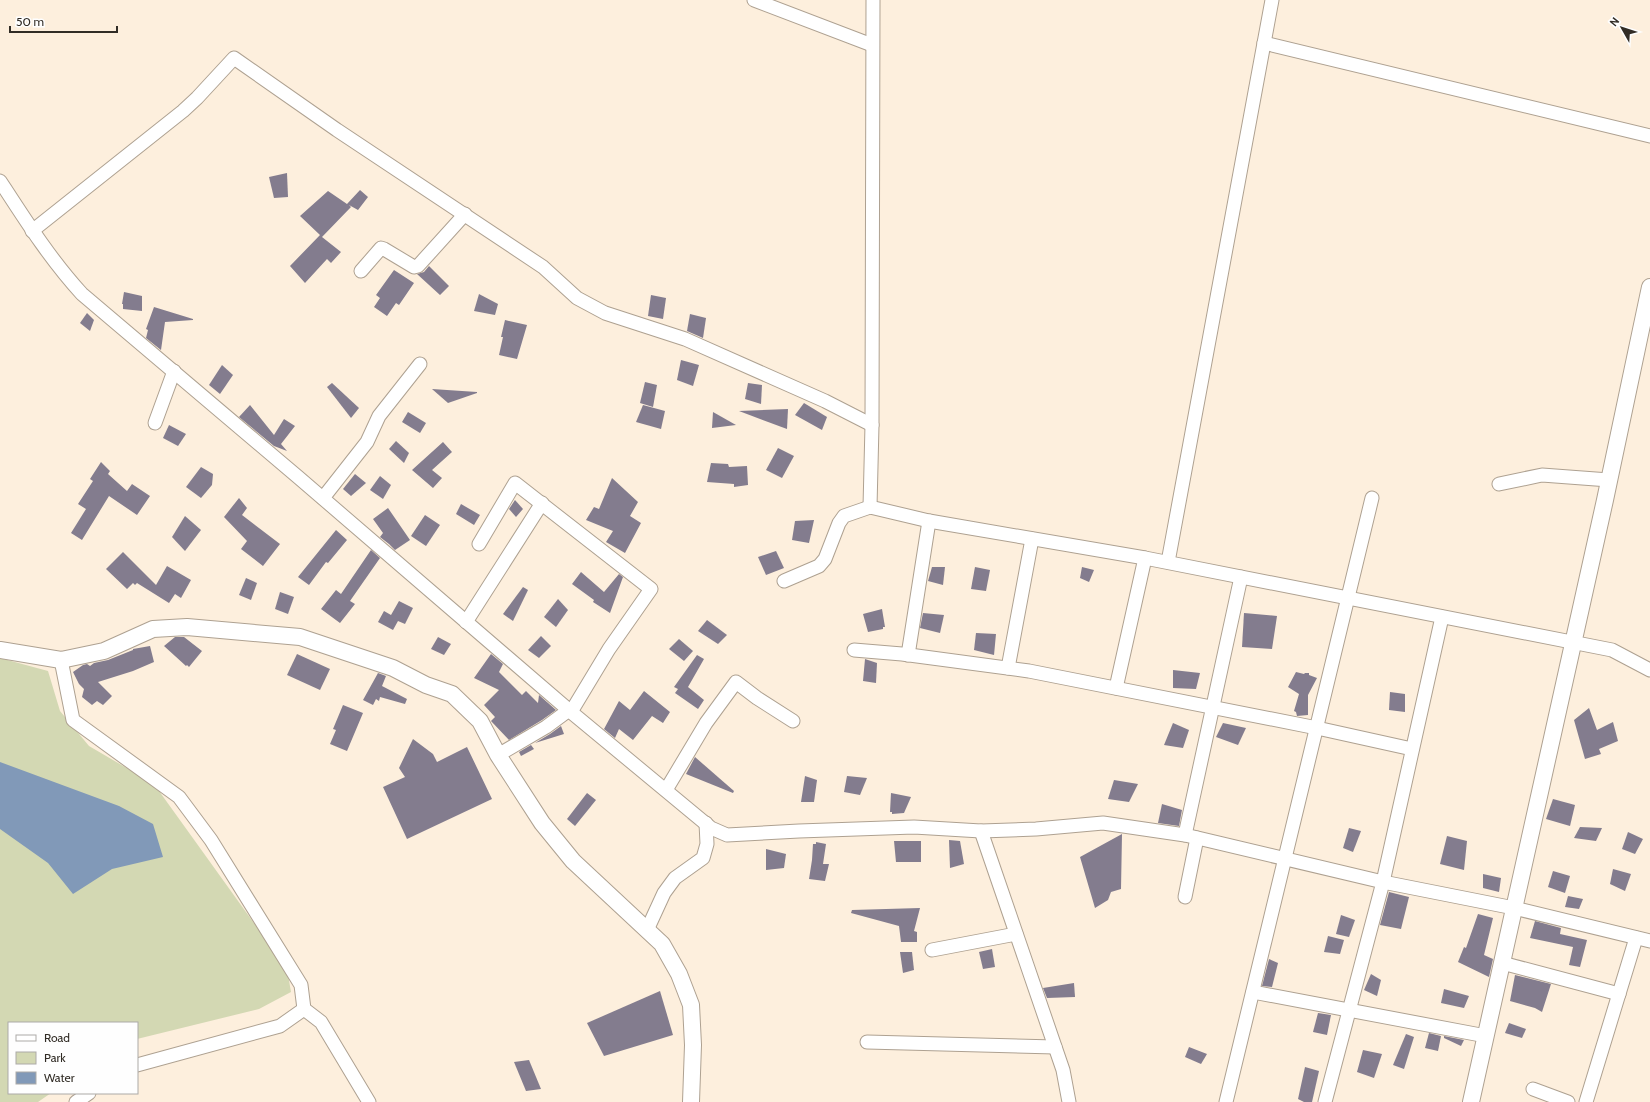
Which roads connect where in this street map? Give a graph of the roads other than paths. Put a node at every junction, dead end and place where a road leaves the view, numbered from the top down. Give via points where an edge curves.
1 (754, 0) edge
2 (873, 0) edge
3 (1272, 0) edge
4 (1264, 43) junction
5 (872, 45) junction
6 (1650, 136) edge
7 (0, 181) edge
8 (465, 214) junction
9 (32, 231) junction
10 (361, 271) dead end
11 (1650, 287) edge
12 (420, 364) dead end
13 (174, 371) junction
14 (155, 423) dead end
15 (872, 425) junction
16 (1609, 480) junction
17 (1499, 484) dead end
18 (323, 498) junction
19 (1372, 498) dead end
20 (542, 503) junction
21 (870, 507) junction
22 (929, 521) junction
23 (1032, 539) junction
24 (479, 544) dead end
25 (1145, 558) junction
26 (1168, 562) junction
27 (1241, 577) junction
28 (784, 581) dead end
29 (1349, 598) junction
30 (1442, 617) junction
31 (466, 622) junction
32 (1572, 643) junction
33 (0, 650) edge
34 (854, 650) dead end
35 (908, 655) junction
36 (61, 660) junction
37 (1008, 668) junction
38 (1650, 670) edge
39 (1116, 688) junction
40 (1214, 708) junction
41 (570, 711) junction
42 (792, 721) dead end
43 (1317, 728) junction
44 (1412, 749) junction
45 (498, 754) junction
46 (666, 790) junction
47 (706, 823) junction
48 (981, 831) junction
49 (727, 835) junction
50 (1191, 836) junction
51 (705, 854) junction
52 (1286, 859) junction
53 (1383, 882) junction
54 (1185, 896) dead end
55 (1514, 908) junction
56 (647, 930) junction
57 (1016, 934) junction
58 (1636, 938) junction
59 (1650, 941) edge
60 (932, 950) dead end
61 (1502, 963) junction
62 (1253, 992) junction
63 (1619, 994) junction
64 (304, 1009) junction
65 (1349, 1011) junction
66 (1486, 1036) junction
67 (867, 1042) dead end
68 (1055, 1047) junction
69 (138, 1065) edge
70 (1533, 1089) dead end
71 (88, 1094) edge
72 (76, 1102) edge
73 (369, 1102) edge
74 (691, 1102) edge
75 (1069, 1102) edge
76 (1226, 1102) edge
77 (1325, 1102) edge
78 (1471, 1102) edge
79 (1568, 1102) edge
80 (1586, 1102) edge

1 - 5 street
2 - 5 street
3 - 4 street
4 - 6 street
4 - 26 street
5 - 15 street
7 - 9 street
8 - 9 street via 337,130 234,58 183,111
8 - 10 street via 418,266 414,267 381,248
8 - 15 street via 543,266 577,298 605,313 685,339 825,401
9 - 13 street via 82,294
11 - 16 street
12 - 18 street via 379,416 367,442
13 - 14 street
13 - 18 street
15 - 21 street
16 - 17 street via 1542,475
16 - 32 street
18 - 31 street
19 - 29 street
20 - 24 street via 515,483
20 - 31 street
20 - 41 street via 651,589
21 - 22 street
21 - 28 street via 844,516 838,523 825,559 819,566
22 - 23 street
22 - 35 street
23 - 25 street
23 - 37 street
25 - 26 street
25 - 39 street
26 - 27 street
27 - 29 street
27 - 40 street
29 - 30 street
29 - 43 street
30 - 32 street
30 - 44 street
31 - 41 street
32 - 38 street via 1612,650
32 - 55 street
33 - 36 street
34 - 35 street
35 - 37 street
36 - 45 street via 104,650 153,629 187,626 300,637 393,668 426,685 452,694 480,721
36 - 64 street via 73,720 179,797 211,840 301,985
37 - 39 street
39 - 40 street
40 - 43 street
40 - 50 street
41 - 45 street
41 - 46 street
42 - 46 street via 736,682 706,723
43 - 44 street
43 - 52 street
44 - 53 street
45 - 56 street via 542,823 573,861
46 - 47 street
47 - 49 street
47 - 51 street
48 - 49 street via 914,827
48 - 50 street via 1103,823
48 - 57 street
49 - 51 street
50 - 52 street
50 - 54 street
51 - 56 street via 696,864 675,878 657,906
52 - 53 street
52 - 62 street
53 - 55 street
53 - 65 street
55 - 58 street
55 - 61 street
56 - 74 street via 662,944 679,974 691,1006
57 - 60 street
57 - 68 street
58 - 59 street
58 - 63 street
61 - 63 street
61 - 66 street
62 - 65 street
62 - 76 street
63 - 80 street
64 - 69 street via 280,1026
64 - 73 street via 321,1022
65 - 66 street
65 - 77 street
66 - 78 street
67 - 68 street
68 - 75 street via 1063,1070
70 - 79 street
71 - 72 street

